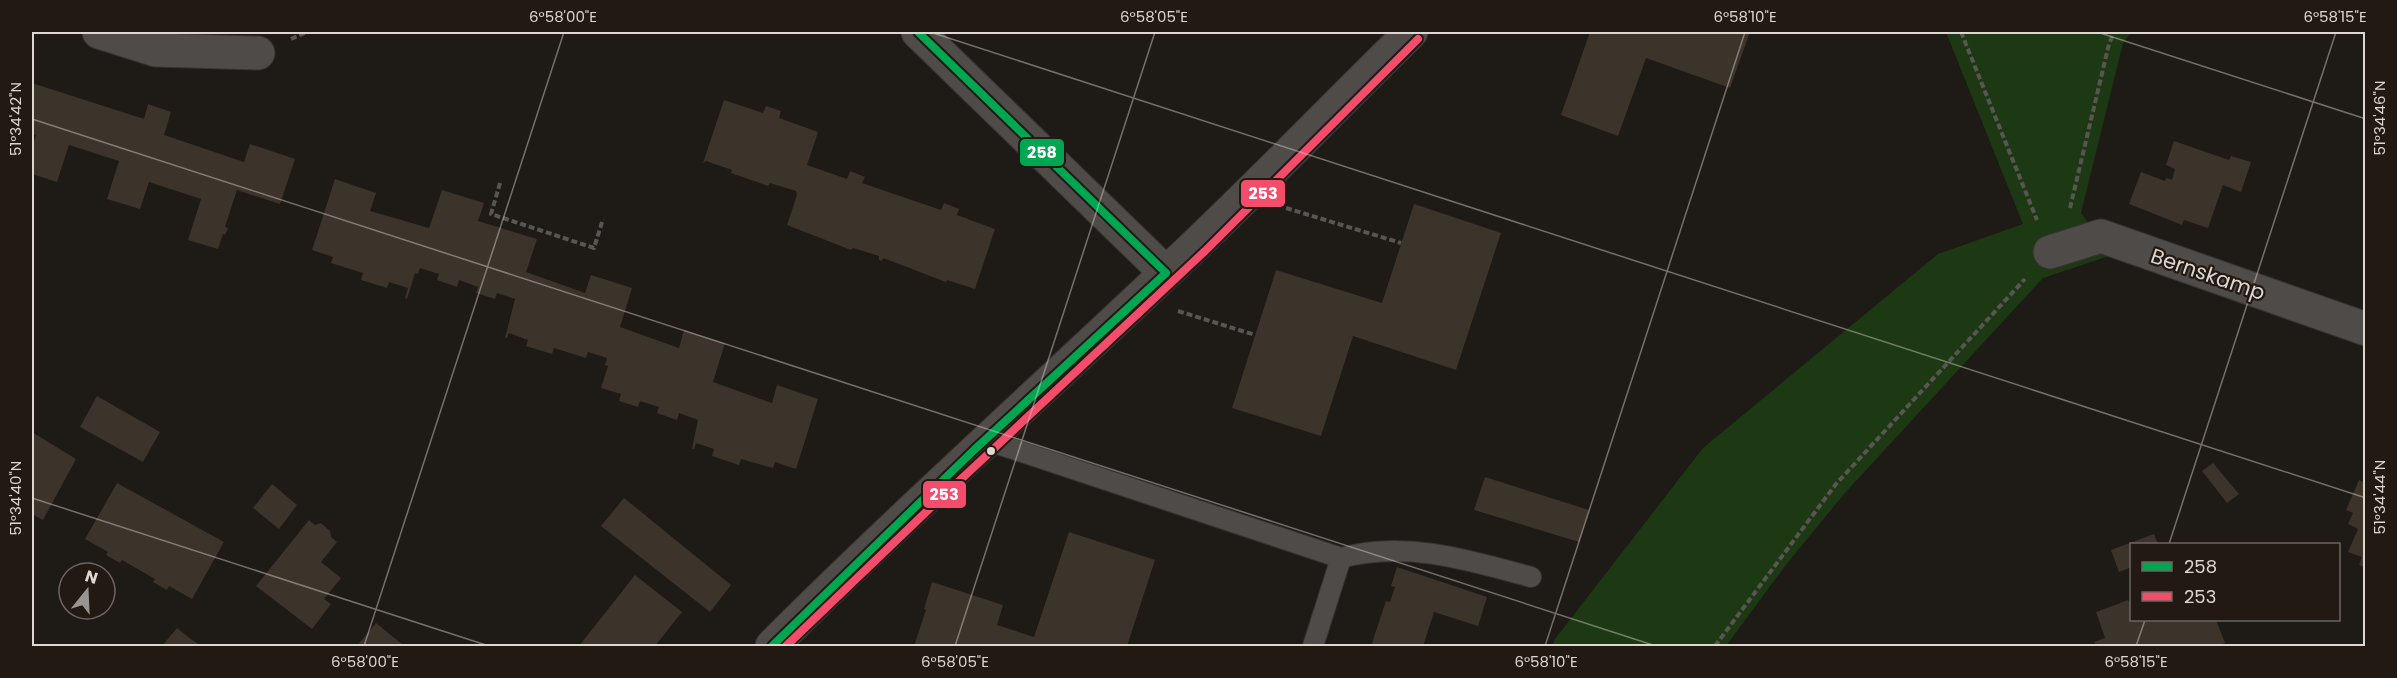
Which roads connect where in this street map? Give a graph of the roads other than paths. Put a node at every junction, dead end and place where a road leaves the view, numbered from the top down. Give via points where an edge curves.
1 (99, 32) edge
2 (918, 32) edge
3 (1411, 32) edge
4 (258, 53) dead end
5 (2055, 251) road end
6 (1166, 273) junction
7 (2366, 329) edge
8 (986, 440) junction
9 (1341, 558) junction
10 (1531, 578) dead end
11 (772, 646) edge
12 (1313, 646) edge

1 - 4 street via 156,50
2 - 6 street
3 - 6 street
5 - 7 street, Bernskamp via 2101,236
6 - 8 street
8 - 9 lane
8 - 11 street
9 - 10 lane via 1366,551 1432,554
9 - 12 lane

